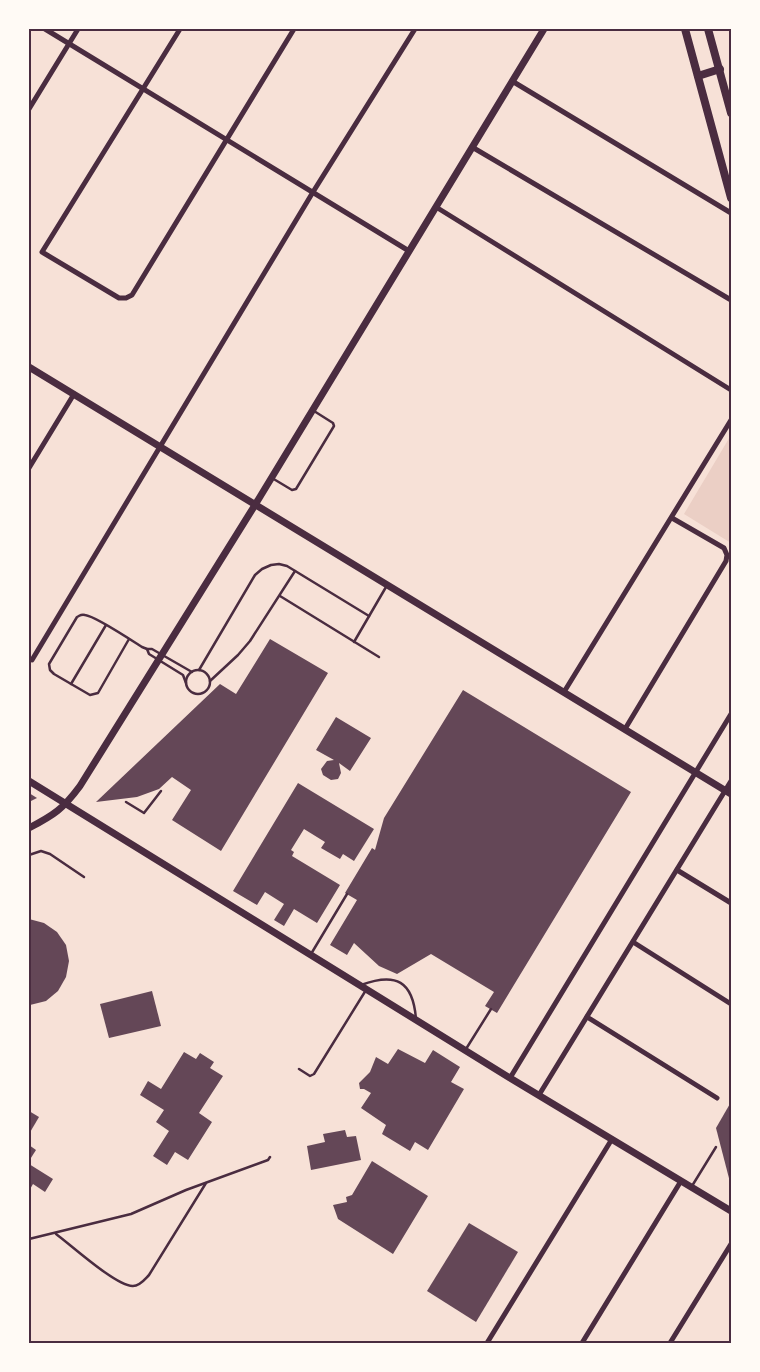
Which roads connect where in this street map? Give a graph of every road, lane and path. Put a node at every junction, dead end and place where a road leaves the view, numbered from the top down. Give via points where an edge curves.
1 (45, 29) edge
2 (78, 29) edge
3 (180, 29) edge
4 (294, 29) edge
5 (415, 29) edge
6 (544, 29) edge
7 (685, 29) edge
8 (708, 29) edge
9 (69, 43) junction
10 (720, 70) junction
11 (698, 76) junction
12 (512, 81) junction
13 (143, 88) junction
14 (29, 109) edge
15 (731, 113) edge
16 (226, 140) junction
17 (472, 147) junction
18 (313, 192) junction
19 (731, 198) edge
20 (436, 207) junction
21 (731, 213) edge
22 (409, 251) junction
23 (731, 300) edge
24 (29, 367) edge
25 (731, 390) edge
26 (74, 394) junction
27 (312, 410) junction
28 (731, 420) edge
29 (161, 448) junction
30 (29, 468) edge
31 (271, 477) junction
32 (254, 505) junction
33 (672, 518) junction
34 (295, 570) junction
35 (388, 586) junction
36 (280, 596) junction
37 (369, 616) junction
38 (106, 625) junction
39 (129, 639) junction
40 (354, 642) junction
41 (147, 649) junction
42 (160, 657) junction
43 (379, 657) dead end
44 (29, 659) edge
45 (199, 670) junction
46 (192, 672) junction
47 (210, 681) junction
48 (71, 684) junction
49 (186, 684) junction
50 (564, 692) junction
51 (731, 714) edge
52 (625, 729) junction
53 (695, 772) junction
54 (29, 781) edge
55 (731, 781) edge
56 (161, 791) dead end
57 (728, 792) edge
58 (126, 802) dead end
59 (66, 804) junction
60 (29, 828) edge
61 (29, 855) edge
62 (677, 870) junction
63 (84, 877) dead end
64 (347, 894) dead end
65 (731, 903) edge
66 (633, 942) junction
67 (310, 955) junction
68 (360, 985) junction
69 (367, 990) junction
70 (731, 1004) edge
71 (491, 1009) dead end
72 (587, 1017) junction
73 (416, 1020) junction
74 (465, 1050) junction
75 (299, 1069) dead end
76 (510, 1078) junction
77 (539, 1095) junction
78 (717, 1098) dead end
79 (612, 1139) junction
80 (716, 1147) dead end
81 (270, 1157) dead end
82 (681, 1181) junction
83 (206, 1183) junction
84 (692, 1187) junction
85 (731, 1211) edge
86 (56, 1234) junction
87 (29, 1239) edge
88 (731, 1244) edge
89 (486, 1343) edge
90 (582, 1343) edge
91 (670, 1343) edge

1 - 9 street
2 - 9 street
3 - 13 street
4 - 16 street
5 - 18 street
6 - 12 main road
7 - 11 main road
8 - 10 main road
9 - 13 street
9 - 14 street
10 - 11 main road
10 - 15 main road
11 - 19 main road
12 - 17 main road
12 - 21 street
13 - 16 street
13 - 16 street via 42,252 119,298 132,295
16 - 18 street
17 - 20 main road
17 - 23 street
18 - 22 street
18 - 29 street
20 - 22 main road
20 - 25 street
22 - 27 main road
24 - 26 main road
26 - 29 main road
26 - 30 street
27 - 31 main road
27 - 31 lane via 334,426 301,482 294,490
28 - 33 street
29 - 32 main road
29 - 44 street via 32,660
31 - 32 main road
32 - 35 main road
32 - 42 main road
33 - 50 street
33 - 52 street via 724,548 726,561
34 - 36 lane
34 - 37 lane
34 - 45 lane via 279,564 262,569 255,575
35 - 37 lane
35 - 50 main road
36 - 40 lane
36 - 47 lane via 250,641
37 - 40 lane
38 - 39 lane
38 - 48 lane
38 - 48 lane via 88,615 77,617 49,664 54,674
39 - 41 lane
39 - 48 lane via 98,693 90,695
40 - 43 lane
41 - 42 lane via 150,654
41 - 42 lane via 152,649
42 - 46 lane
42 - 49 lane via 183,675
42 - 59 main road
45 - 46 lane
45 - 47 lane
46 - 49 lane
47 - 49 lane via 209,687 200,694 189,690
50 - 52 main road
51 - 53 street
52 - 53 main road
53 - 57 main road
53 - 76 street
54 - 59 main road
55 - 57 street
56 - 58 lane via 144,813
57 - 62 street
59 - 60 main road
59 - 67 main road
61 - 63 lane via 41,850
62 - 65 street
62 - 66 street
64 - 67 lane
66 - 70 street
66 - 72 street
67 - 68 main road
68 - 69 main road
68 - 73 lane via 386,978 399,982 410,992
69 - 73 main road
69 - 75 lane via 314,1074 310,1076
71 - 74 lane
72 - 77 street
72 - 78 street
73 - 74 main road
74 - 76 main road
76 - 77 main road
77 - 79 main road
79 - 82 main road
79 - 89 street
80 - 84 lane
81 - 83 lane
82 - 84 main road
82 - 90 street
83 - 86 lane via 131,1214
83 - 86 lane via 149,1275 138,1285 118,1282
84 - 85 main road
86 - 87 lane
88 - 91 street

